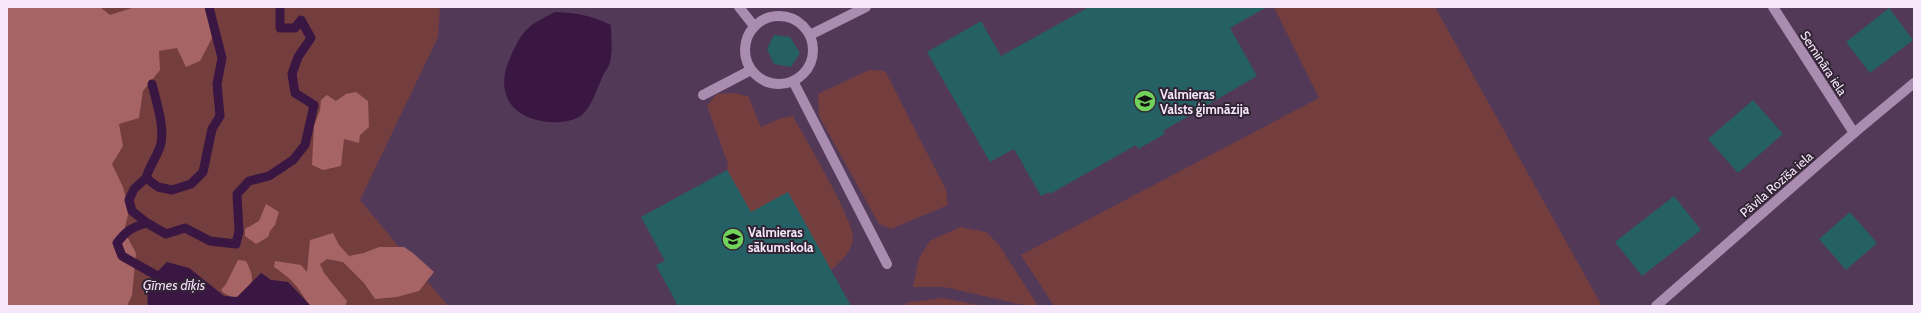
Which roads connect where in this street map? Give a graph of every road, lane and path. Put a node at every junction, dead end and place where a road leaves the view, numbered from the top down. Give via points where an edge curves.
1 (739, 7) edge
2 (1773, 7) edge
3 (864, 8) edge
4 (754, 26) junction
5 (810, 35) junction
6 (751, 70) junction
7 (793, 81) junction
8 (1914, 83) edge
9 (703, 94) dead end
10 (1854, 133) junction
11 (887, 264) dead end
12 (1656, 306) edge

1 - 4 street
2 - 10 street, Semināra iela
3 - 5 street
4 - 5 street via 773,16 784,16 795,20
4 - 6 street via 745,47 746,59
5 - 7 street via 813,45 809,66
6 - 7 street via 759,78 770,83 782,84
6 - 9 street
7 - 11 street
8 - 10 street, Pāvila Rozīša iela
10 - 12 street, Pāvila Rozīša iela

